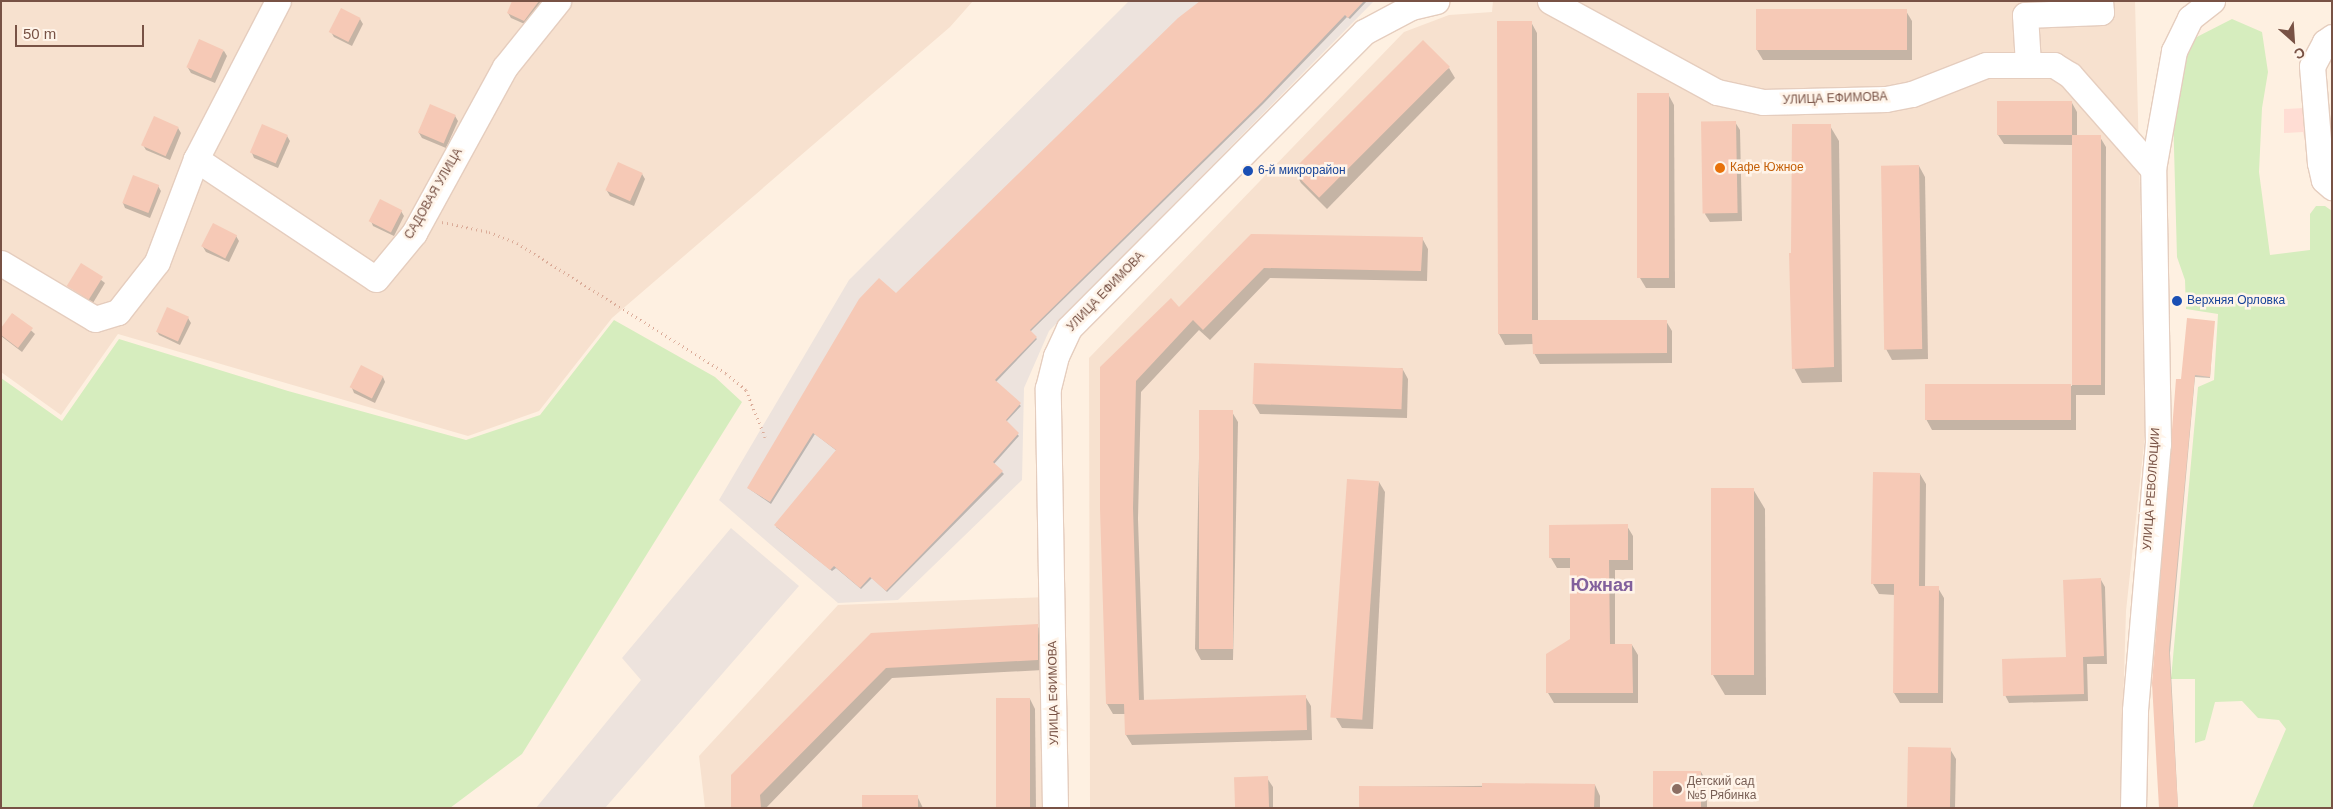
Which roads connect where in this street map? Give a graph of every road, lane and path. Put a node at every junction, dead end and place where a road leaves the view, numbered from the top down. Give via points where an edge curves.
1 (278, 1) edge
2 (558, 1) edge
3 (1436, 1) edge
4 (1550, 1) edge
5 (2100, 1) edge
6 (2212, 1) edge
7 (2332, 37) edge
8 (2028, 64) junction
9 (196, 159) junction
10 (2152, 169) junction
11 (2332, 187) edge
12 (422, 218) junction
13 (1, 263) edge
14 (765, 437) dead end
15 (1055, 808) edge
16 (2133, 808) edge

1 - 9 street
2 - 12 street, САДОВАЯ УЛИЦА via 505,67
3 - 15 street, УЛИЦА ЕФИМОВА via 1410,7 1364,32 1069,328 1056,356 1048,388
4 - 8 street, УЛИЦА ЕФИМОВА via 1717,92 1763,102 1886,99 1912,94 1986,65
5 - 8 street via 2100,12 2025,15
6 - 10 street, УЛИЦА РЕВОЛЮЦИИ via 2190,18 2174,51
7 - 11 street via 2325,42 2312,66 2320,163 2324,180
8 - 10 street, УЛИЦА ЕФИМОВА via 2054,65 2070,75
9 - 12 street, САДОВАЯ УЛИЦА via 376,279
9 - 13 street via 157,262 118,312 95,319
10 - 16 street, УЛИЦА РЕВОЛЮЦИИ via 2158,444 2136,700
12 - 14 path via 490,232 517,243 726,373 746,390

